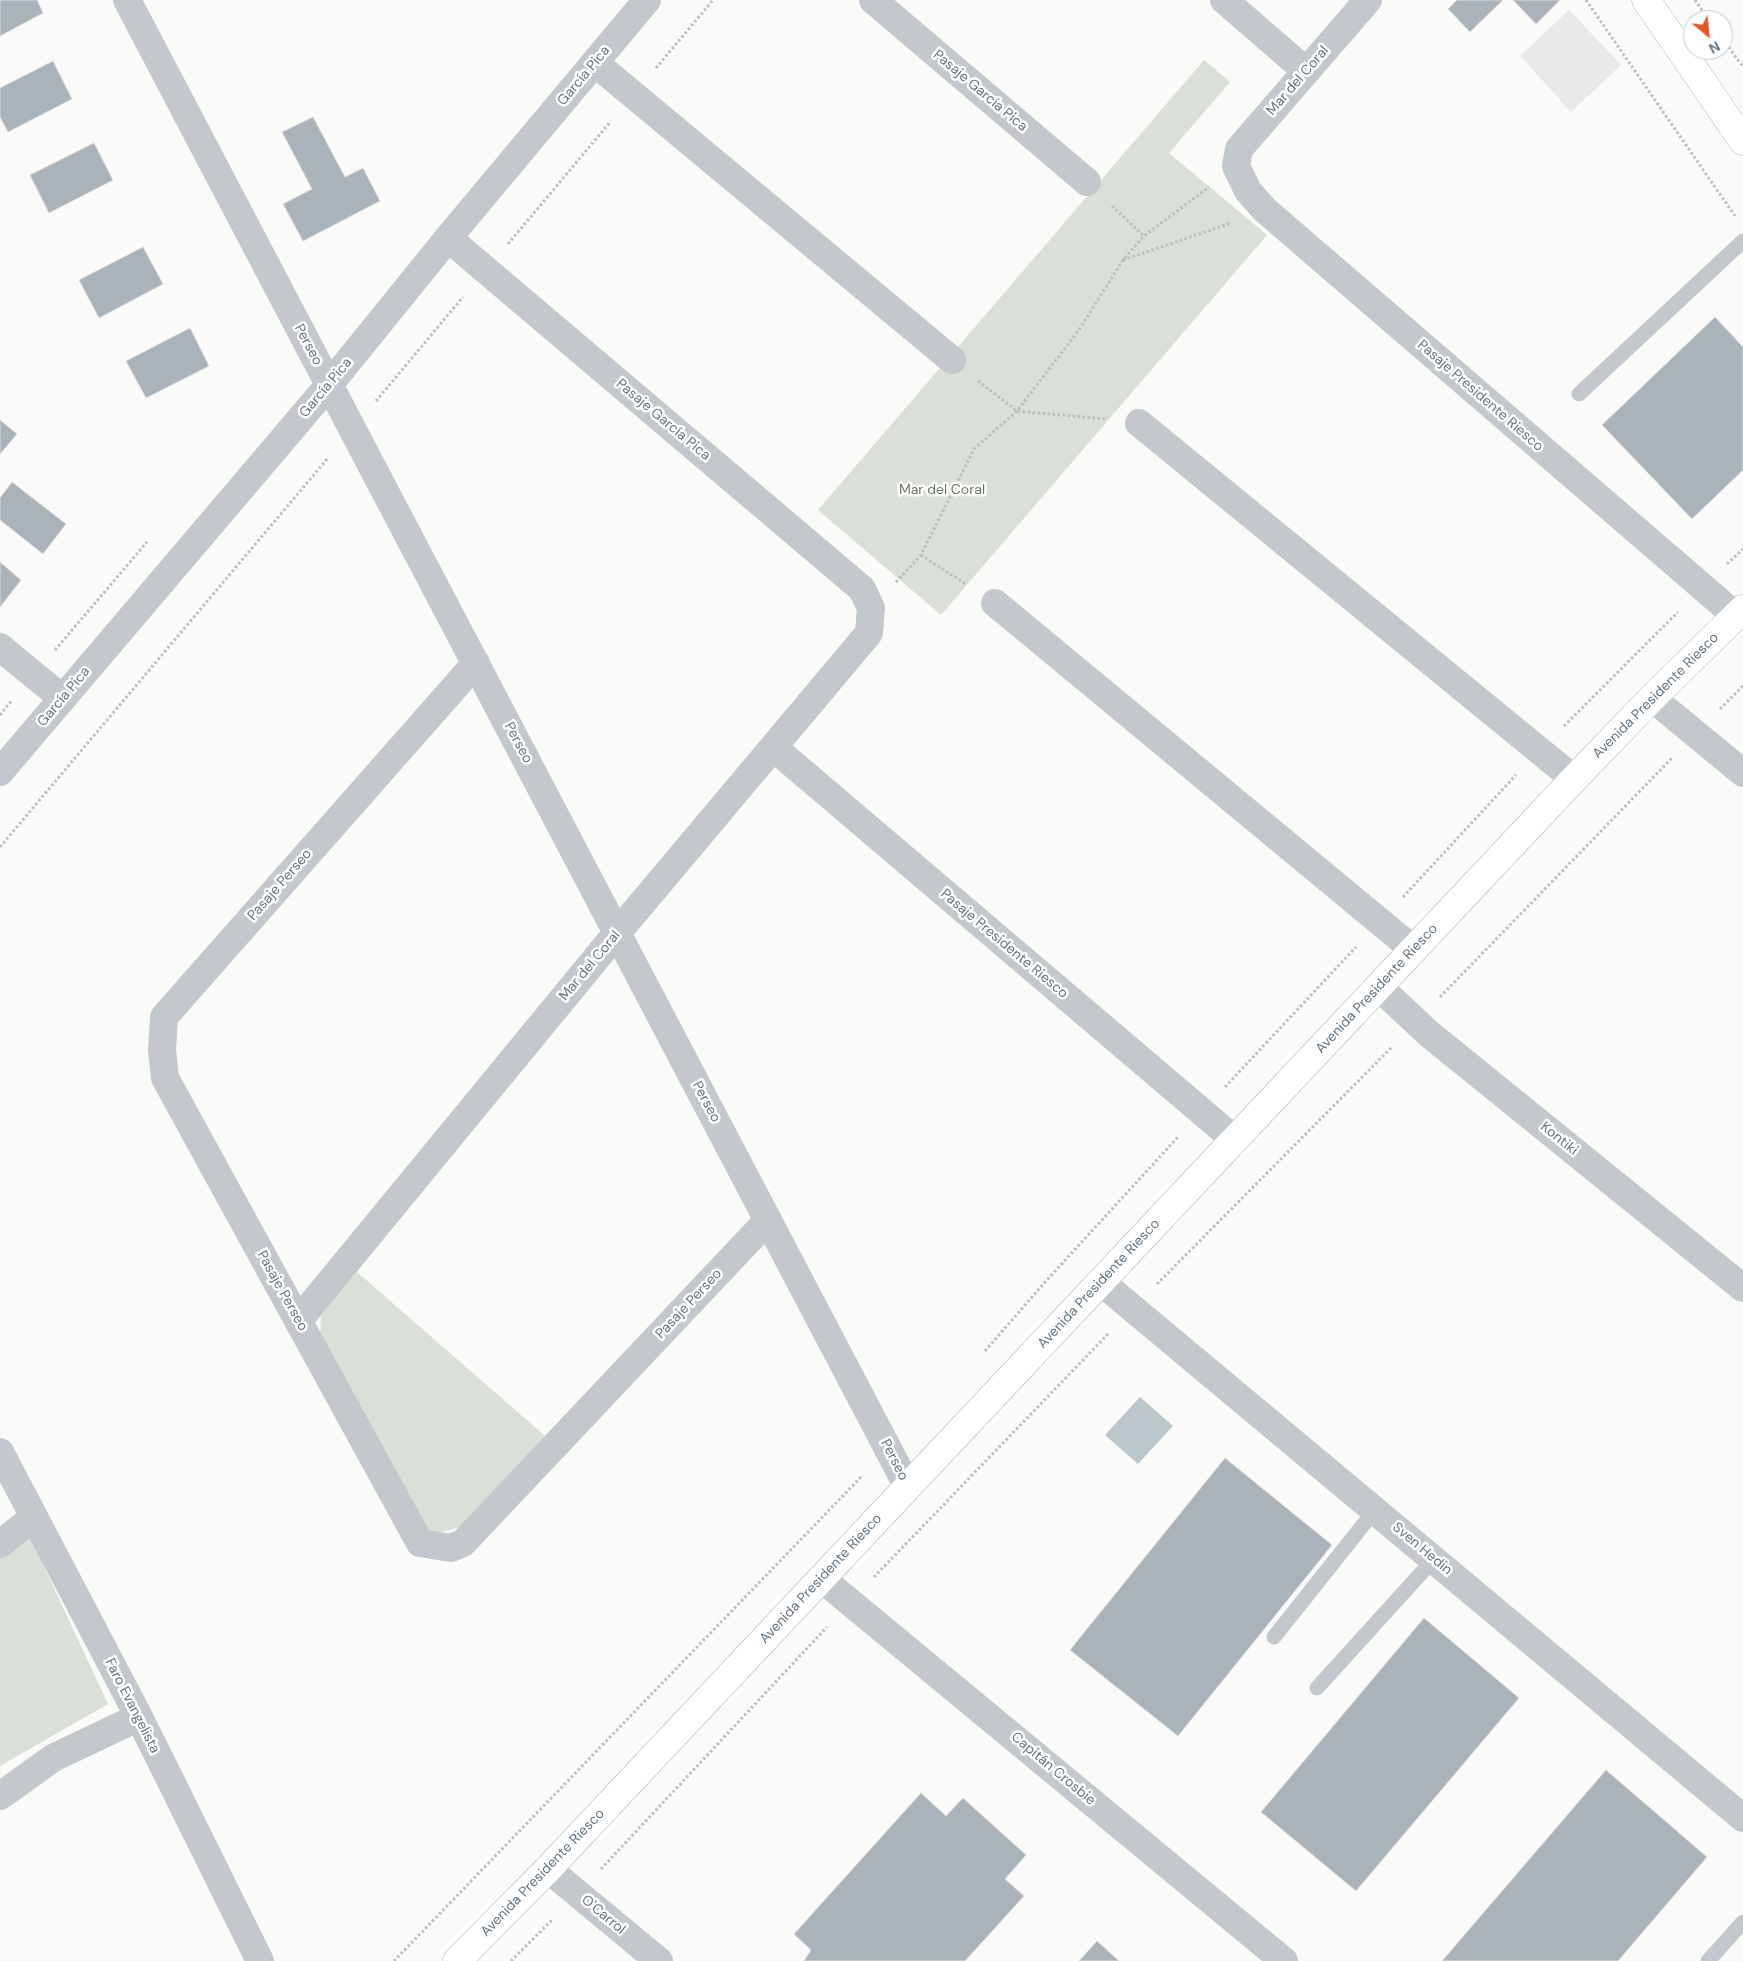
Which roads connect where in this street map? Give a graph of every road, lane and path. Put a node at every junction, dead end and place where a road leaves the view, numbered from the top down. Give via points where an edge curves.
1 (127, 0) edge
2 (647, 0) edge
3 (873, 0) edge
4 (1224, 0) edge
5 (1368, 0) edge
6 (1586, 0) edge
7 (1646, 0) edge
8 (1733, 53) edge
9 (595, 63) junction
10 (1743, 67) edge
11 (1306, 71) junction
12 (1743, 142) edge
13 (1236, 166) junction
14 (1087, 182) joint
15 (1266, 210) junction
16 (1738, 220) dead end
17 (1144, 236) junction
18 (448, 238) junction
19 (1743, 241) edge
20 (1123, 260) junction
21 (952, 360) joint
22 (329, 385) junction
23 (1579, 394) dead end
24 (1017, 411) junction
25 (1139, 423) joint
26 (1743, 549) edge
27 (921, 555) junction
28 (1702, 587) junction
29 (995, 603) joint
30 (871, 608) junction
31 (1739, 613) edge
32 (0, 647) edge
33 (476, 663) junction
34 (62, 698) junction
35 (1652, 698) junction
36 (774, 748) junction
37 (1538, 750) junction
38 (0, 772) edge
39 (1743, 773) edge
40 (1574, 779) junction
41 (1380, 922) junction
42 (617, 933) junction
43 (1414, 950) junction
44 (1379, 987) junction
45 (1202, 1112) junction
46 (1235, 1140) junction
47 (768, 1220) junction
48 (1101, 1282) junction
49 (1743, 1288) edge
50 (298, 1321) junction
51 (981, 1355) dead end
52 (888, 1449) junction
53 (0, 1452) edge
54 (908, 1487) junction
55 (1375, 1510) junction
56 (33, 1518) junction
57 (0, 1544) edge
58 (1434, 1559) junction
59 (822, 1579) junction
60 (1274, 1637) dead end
61 (1317, 1688) dead end
62 (139, 1717) junction
63 (0, 1796) edge
64 (1743, 1818) edge
65 (548, 1869) junction
66 (1743, 1922) edge
67 (260, 1961) edge
68 (394, 1961) edge
69 (457, 1961) edge
70 (659, 1961) edge
71 (1284, 1961) edge
72 (1708, 1961) edge

1 - 22 street, Perseo
2 - 9 street, García Pica
3 - 14 street, Pasaje García Pica
4 - 11 street
5 - 11 street, Mar del Coral
6 - 16 path
7 - 12 main road
8 - 10 path
9 - 18 street, García Pica
9 - 21 street
11 - 13 street, Mar del Coral via 1239,149
13 - 15 street, Pasaje Presidente Riesco via 1248,191
13 - 17 path
14 - 17 path
15 - 20 path
15 - 28 street, Pasaje Presidente Riesco
17 - 20 path
18 - 22 street, García Pica
18 - 30 street, Pasaje García Pica via 862,589
19 - 23 lane
20 - 24 path via 1079,330
21 - 24 path
22 - 33 street, Perseo
22 - 34 street, García Pica
24 - 25 path
24 - 27 path via 974,449
25 - 37 street
26 - 28 path
27 - 29 path
27 - 30 path
28 - 31 street, Pasaje Presidente Riesco
28 - 37 path
29 - 41 street
30 - 36 street, Mar del Coral via 869,633
31 - 35 main road, Avenida Presidente Riesco
32 - 34 street
33 - 42 street, Perseo
33 - 50 street, Pasaje Perseo via 164,1017 162,1050 165,1078
34 - 38 street, García Pica
35 - 39 street
35 - 40 main road, Avenida Presidente Riesco
36 - 42 street, Mar del Coral
36 - 45 street, Pasaje Presidente Riesco
37 - 40 street
37 - 41 path
40 - 43 main road, Avenida Presidente Riesco
41 - 43 street
41 - 45 path
42 - 47 street, Perseo
42 - 50 street, Mar del Coral
43 - 44 main road, Avenida Presidente Riesco
44 - 46 main road, Avenida Presidente Riesco
44 - 49 street, Kontiki via 1428,1033
45 - 46 street, Pasaje Presidente Riesco
45 - 51 path
46 - 48 main road, Avenida Presidente Riesco
47 - 50 street, Pasaje Perseo via 463,1543 451,1548 420,1543
47 - 52 street, Perseo
48 - 54 main road, Avenida Presidente Riesco
48 - 55 street, Sven Hedin
52 - 54 street, Perseo
52 - 68 path
53 - 56 street, Faro Evangelista
54 - 59 main road, Avenida Presidente Riesco
55 - 58 street, Sven Hedin
55 - 60 lane
56 - 57 street
56 - 62 street, Faro Evangelista
58 - 61 lane
58 - 64 street, Sven Hedin
59 - 65 main road, Avenida Presidente Riesco
59 - 71 street, Capitán Crosbie
62 - 63 street via 53,1758
62 - 67 street, Faro Evangelista
65 - 69 main road, Avenida Presidente Riesco
65 - 70 street, O'Carrol
66 - 72 lane

